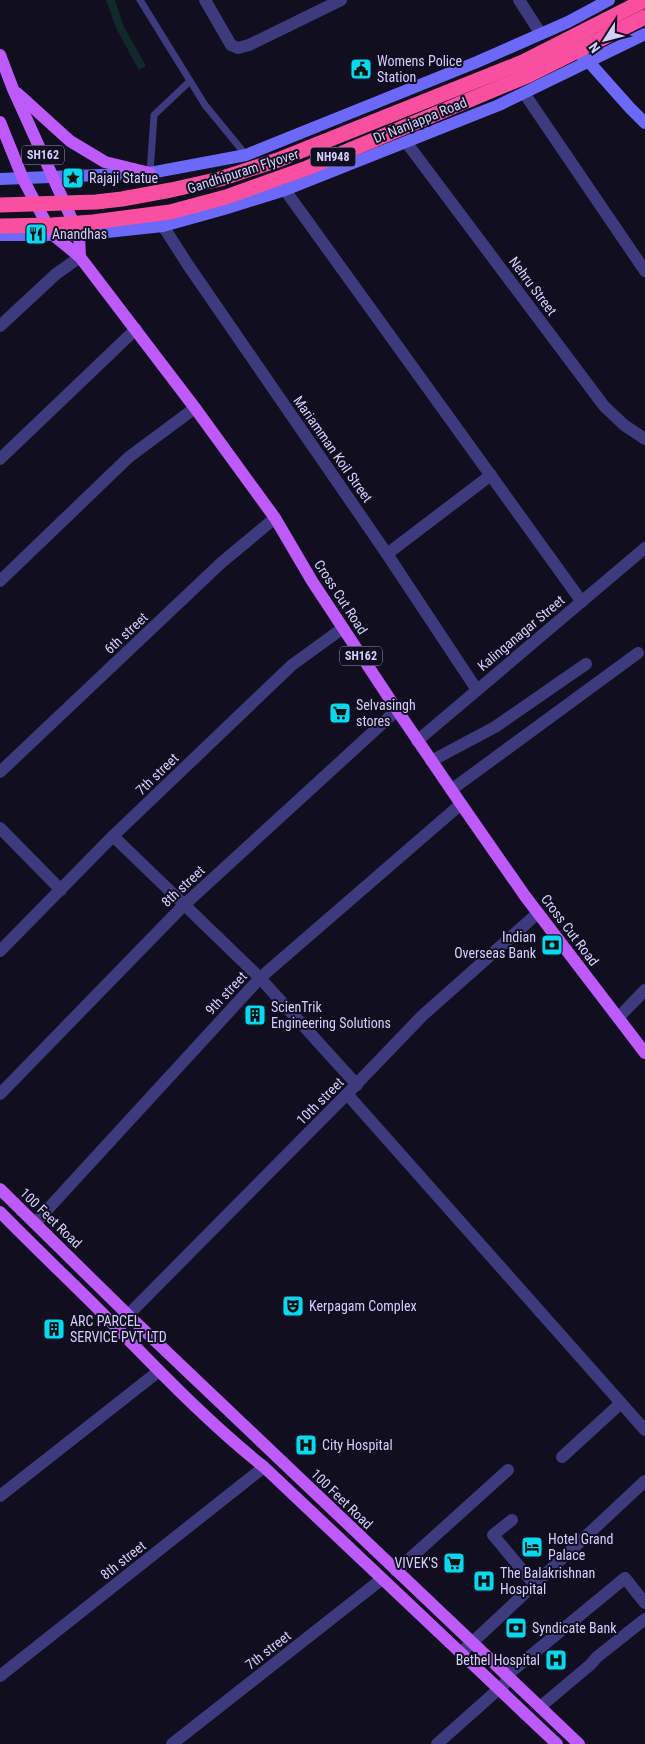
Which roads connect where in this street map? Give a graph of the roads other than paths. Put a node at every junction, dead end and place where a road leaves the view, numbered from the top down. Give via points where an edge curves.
1 (140, 0) edge
2 (205, 0) edge
3 (341, 0) edge
4 (518, 0) edge
5 (609, 0) edge
6 (645, 0) edge
7 (645, 17) edge
8 (541, 34) junction
9 (645, 34) edge
10 (0, 55) edge
11 (589, 62) junction
12 (190, 81) junction
13 (13, 89) junction
14 (524, 93) junction
15 (0, 122) edge
16 (645, 123) edge
17 (406, 142) junction
18 (246, 155) junction
19 (150, 174) junction
20 (54, 178) junction
21 (23, 179) junction
22 (0, 180) edge
23 (285, 190) junction
24 (0, 205) edge
25 (0, 226) edge
26 (163, 226) junction
27 (52, 234) junction
28 (0, 235) edge
29 (79, 235) junction
30 (80, 257) junction
31 (645, 271) edge
32 (0, 326) edge
33 (136, 329) junction
34 (195, 408) junction
35 (645, 439) edge
36 (0, 459) edge
37 (491, 475) junction
38 (274, 518) junction
39 (645, 548) edge
40 (387, 554) junction
41 (0, 581) edge
42 (582, 602) junction
43 (343, 628) junction
44 (638, 653) dead end
45 (586, 664) dead end
46 (477, 690) junction
47 (396, 710) junction
48 (417, 741) junction
49 (431, 761) junction
50 (0, 772) edge
51 (451, 790) junction
52 (460, 804) junction
53 (0, 828) edge
54 (113, 836) junction
55 (61, 890) junction
56 (184, 905) junction
57 (538, 913) junction
58 (0, 951) edge
59 (260, 978) junction
60 (645, 990) edge
61 (618, 1018) junction
62 (645, 1052) edge
63 (357, 1085) junction
64 (0, 1094) edge
65 (348, 1094) junction
66 (0, 1190) edge
67 (1, 1216) edge
68 (34, 1222) junction
69 (128, 1315) junction
70 (159, 1371) junction
71 (621, 1403) junction
72 (645, 1430) edge
73 (562, 1457) dead end
74 (264, 1468) junction
75 (508, 1470) dead end
76 (645, 1482) edge
77 (0, 1496) edge
78 (512, 1520) dead end
79 (396, 1571) junction
80 (382, 1579) junction
81 (534, 1584) junction
82 (645, 1603) edge
83 (645, 1619) edge
84 (470, 1642) junction
85 (460, 1653) junction
86 (0, 1676) edge
87 (508, 1677) junction
88 (499, 1690) junction
89 (540, 1707) junction
90 (172, 1744) edge
91 (437, 1744) edge
92 (557, 1744) edge
93 (579, 1744) edge

1 - 12 lane
2 - 3 street via 231,45 238,48
4 - 8 street
5 - 8 street
6 - 24 highway, Gandhipuram Flyover / NH948, bridge via 523,62 363,128 236,174 122,199
7 - 25 highway, Gandhipuram Flyover / NH948, bridge via 520,79 307,168 226,197 170,212 93,222
8 - 11 street
8 - 18 street
9 - 11 street, Dr Nanjappa Road
10 - 13 main road, SH162
11 - 14 street, Dr Nanjappa Road
11 - 16 street
12 - 18 lane via 205,105
12 - 19 lane via 154,115
13 - 19 main road via 77,145 105,162
13 - 20 main road, SH162
14 - 17 street, Dr Nanjappa Road
14 - 31 street
15 - 21 main road, SH162
17 - 23 street, Dr Nanjappa Road
17 - 35 street, Nehru Street via 604,406
18 - 19 street
19 - 20 street
20 - 21 street
20 - 29 main road, SH162
21 - 22 street
21 - 27 main road, SH162
23 - 26 street, Dr Nanjappa Road
23 - 37 street
26 - 29 street, Dr Nanjappa Road
26 - 40 street, Mariamman Koil Street
27 - 28 street, Dr Nanjappa Road
27 - 29 street, Dr Nanjappa Road
27 - 30 main road, SH162
29 - 30 main road, SH162
30 - 32 street via 67,264
30 - 33 main road, Cross Cut Road / SH162
33 - 34 main road, Cross Cut Road / SH162
33 - 36 street
34 - 38 main road, Cross Cut Road / SH162
34 - 41 street via 129,457
37 - 40 street
37 - 42 street
38 - 43 main road, Cross Cut Road / SH162
38 - 50 street, 6th street via 221,563
39 - 42 street, Kalinganagar Street
40 - 46 street, Mariamman Koil Street
42 - 46 street, Kalinganagar Street
43 - 47 main road, Cross Cut Road / SH162
43 - 54 street, 7th street via 292,665
44 - 51 street
45 - 49 street via 495,727
46 - 48 street, Kalinganagar Street
47 - 48 main road, Cross Cut Road / SH162
47 - 56 street, 8th street
48 - 49 main road, Cross Cut Road / SH162
49 - 51 main road, Cross Cut Road / SH162
51 - 52 main road, Cross Cut Road / SH162
52 - 57 main road, Cross Cut Road / SH162
52 - 59 street, 9th street
53 - 55 street
54 - 55 street, 7th street
54 - 56 street
55 - 58 street, 7th street
56 - 59 street
56 - 64 street, 8th street
57 - 61 main road, Cross Cut Road / SH162
57 - 63 street, 10th street via 422,1016
59 - 63 street
59 - 68 street, 9th street
60 - 61 street
61 - 62 main road, Cross Cut Road / SH162
63 - 65 street, 10th street
65 - 69 street, 10th street
65 - 71 street
66 - 68 main road, 100 Feet Road
67 - 70 main road
68 - 69 main road, 100 Feet Road
69 - 79 main road, 100 Feet Road
70 - 74 main road
70 - 77 street
71 - 72 street
71 - 73 street
74 - 80 main road
74 - 86 street, 8th street
75 - 79 street
76 - 81 street
78 - 81 street via 493,1534
79 - 84 main road, 100 Feet Road
80 - 85 main road
80 - 90 street, 7th street
81 - 84 street
82 - 87 street via 625,1578
83 - 89 street
84 - 85 street
84 - 87 main road, 100 Feet Road
85 - 88 main road
87 - 88 street
87 - 89 main road, 100 Feet Road
88 - 91 street
88 - 92 main road
89 - 93 main road, 100 Feet Road

